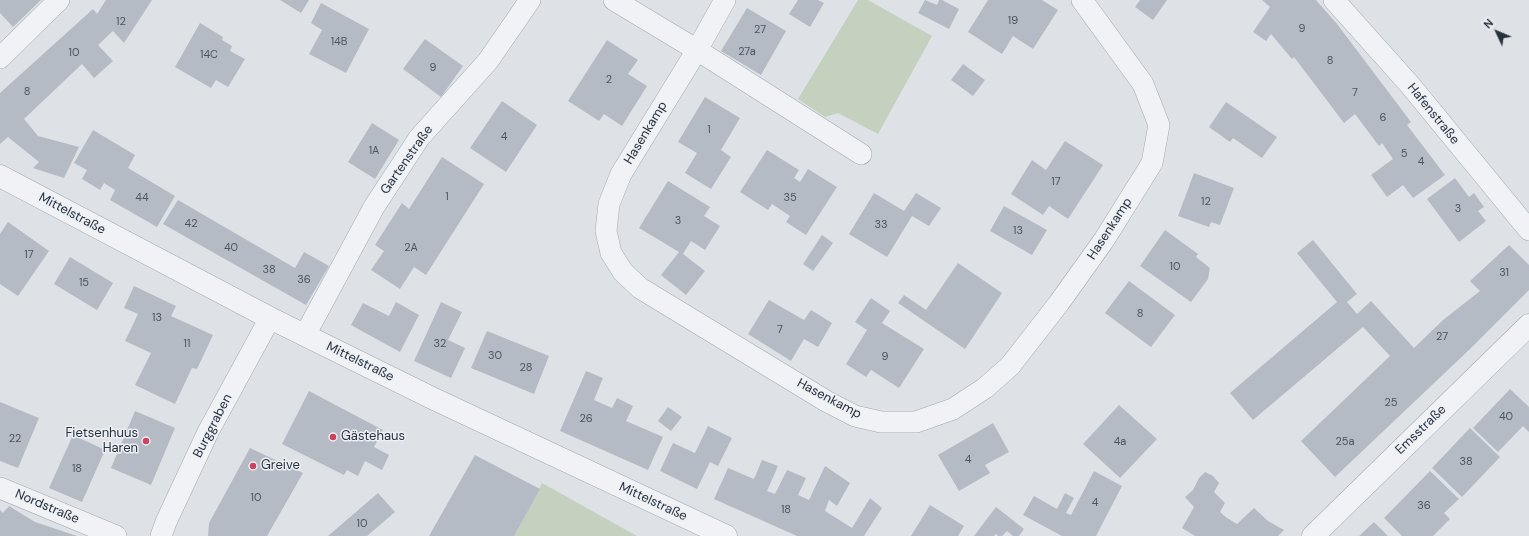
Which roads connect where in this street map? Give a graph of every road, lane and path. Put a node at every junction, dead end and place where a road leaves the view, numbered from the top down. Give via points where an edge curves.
1 (59, 0) edge
2 (530, 0) edge
3 (614, 0) edge
4 (725, 0) edge
5 (1082, 0) edge
6 (1334, 0) edge
7 (697, 50) junction
8 (0, 58) edge
9 (861, 154) dead end
10 (0, 176) edge
11 (1529, 230) edge
12 (270, 318) junction
13 (1529, 325) edge
14 (305, 335) junction
15 (0, 488) edge
16 (116, 536) edge
17 (161, 536) edge
18 (726, 536) edge
19 (1313, 536) edge

1 - 8 street
2 - 14 street, Gartenstraße via 488,61 419,138 374,207
3 - 7 street
4 - 7 street, Hasenkamp
5 - 7 street, Hasenkamp via 1143,84 1159,125 1152,162 1104,240 1010,366 985,388 953,409 916,422 881,422 854,416 640,288 623,272 611,253 606,231 609,204 621,174
6 - 11 street, Hafenstraße via 1410,85
7 - 9 street
10 - 12 street, Mittelstraße
12 - 14 street, Mittelstraße
12 - 17 street, Burggraben via 208,432
13 - 19 street, Emsstraße
14 - 18 street, Mittelstraße via 432,398
15 - 16 street, Nordstraße

